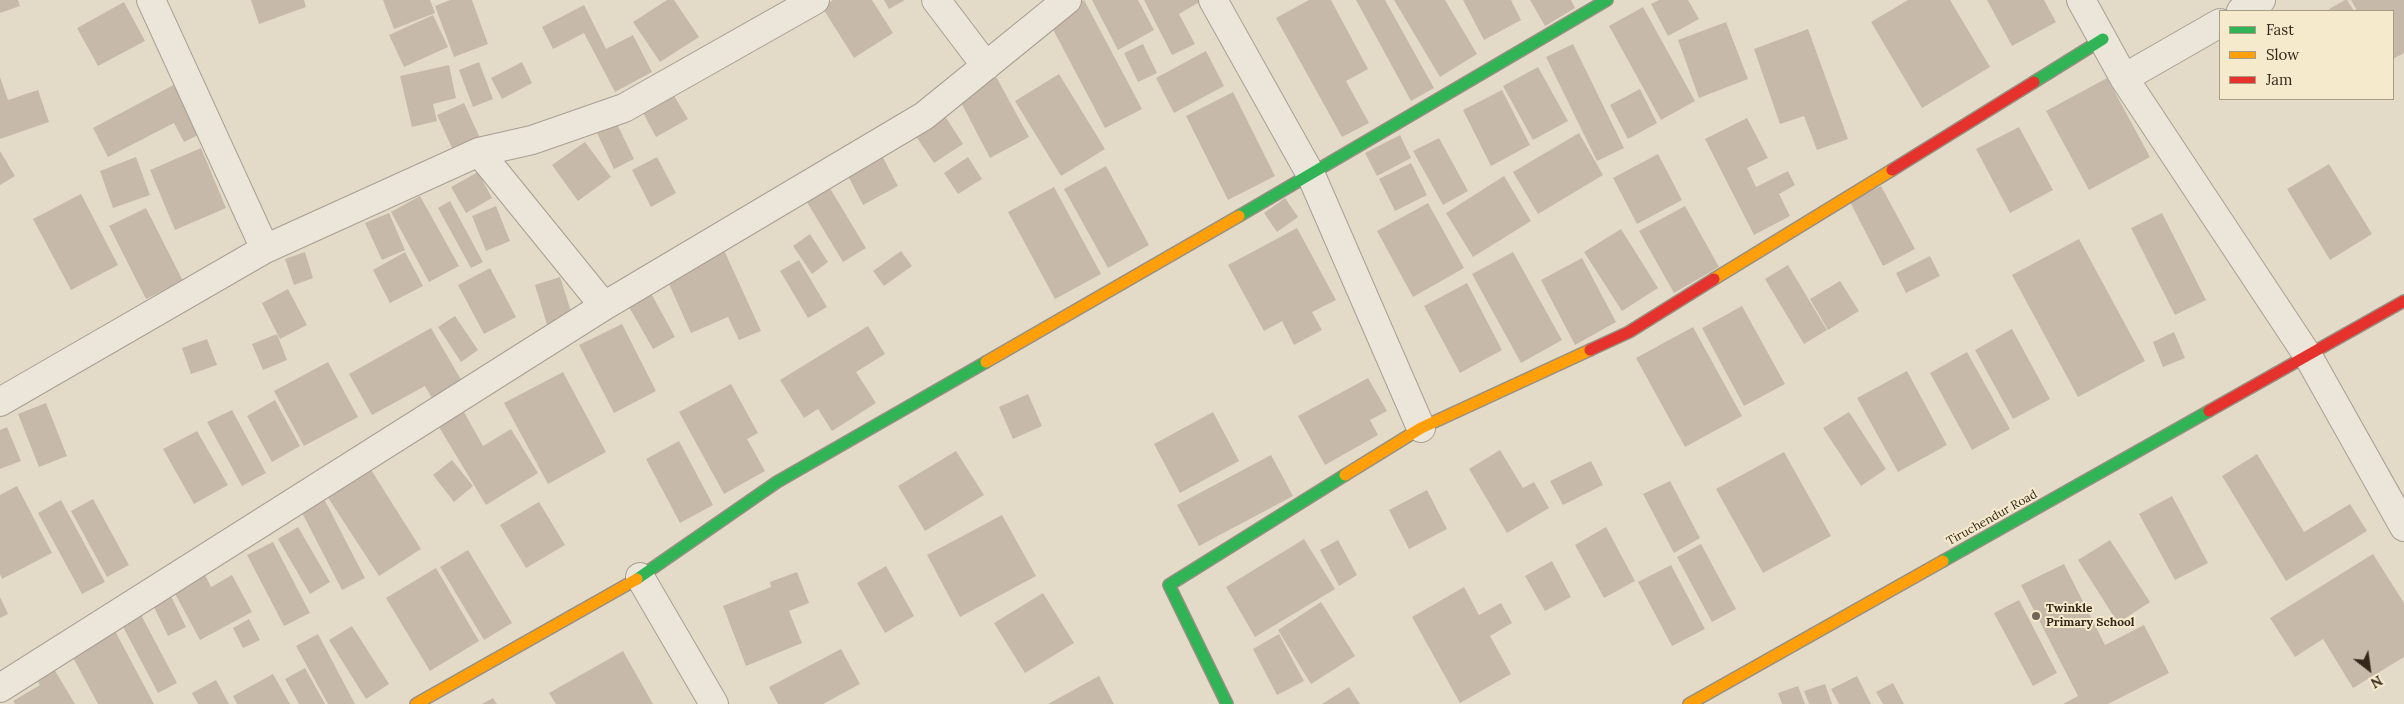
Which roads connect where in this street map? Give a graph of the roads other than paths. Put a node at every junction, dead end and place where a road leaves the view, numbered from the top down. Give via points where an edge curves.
1 (151, 0) edge
2 (815, 0) edge
3 (936, 0) edge
4 (1067, 0) edge
5 (1213, 0) edge
6 (1607, 0) edge
7 (2081, 0) edge
8 (2261, 0) edge
9 (2243, 10) edge
10 (2219, 24) edge
11 (2103, 39) junction
12 (986, 66) junction
13 (2124, 78) junction
14 (479, 152) junction
15 (1311, 175) junction
16 (265, 248) junction
17 (2404, 301) edge
18 (604, 306) junction
19 (2308, 356) junction
20 (0, 402) edge
21 (1421, 428) junction
22 (2404, 527) edge
23 (640, 576) junction
24 (0, 688) edge
25 (416, 704) edge
26 (714, 704) edge
27 (1227, 704) edge
28 (1689, 704) edge

1 - 16 street
2 - 14 street via 624,108 532,140
3 - 12 street
4 - 12 street
5 - 15 street
6 - 15 street
7 - 11 street
8 - 9 street
10 - 13 street
11 - 13 street
11 - 21 street via 1629,332
12 - 18 street via 924,116
13 - 19 street
14 - 16 street
14 - 18 street
15 - 21 street
15 - 23 street via 777,482
16 - 20 street
17 - 19 street, Tiruchendur Road
18 - 24 street
19 - 22 street
19 - 28 street, Tiruchendur Road
21 - 27 street via 1169,585
23 - 25 street
23 - 26 street

